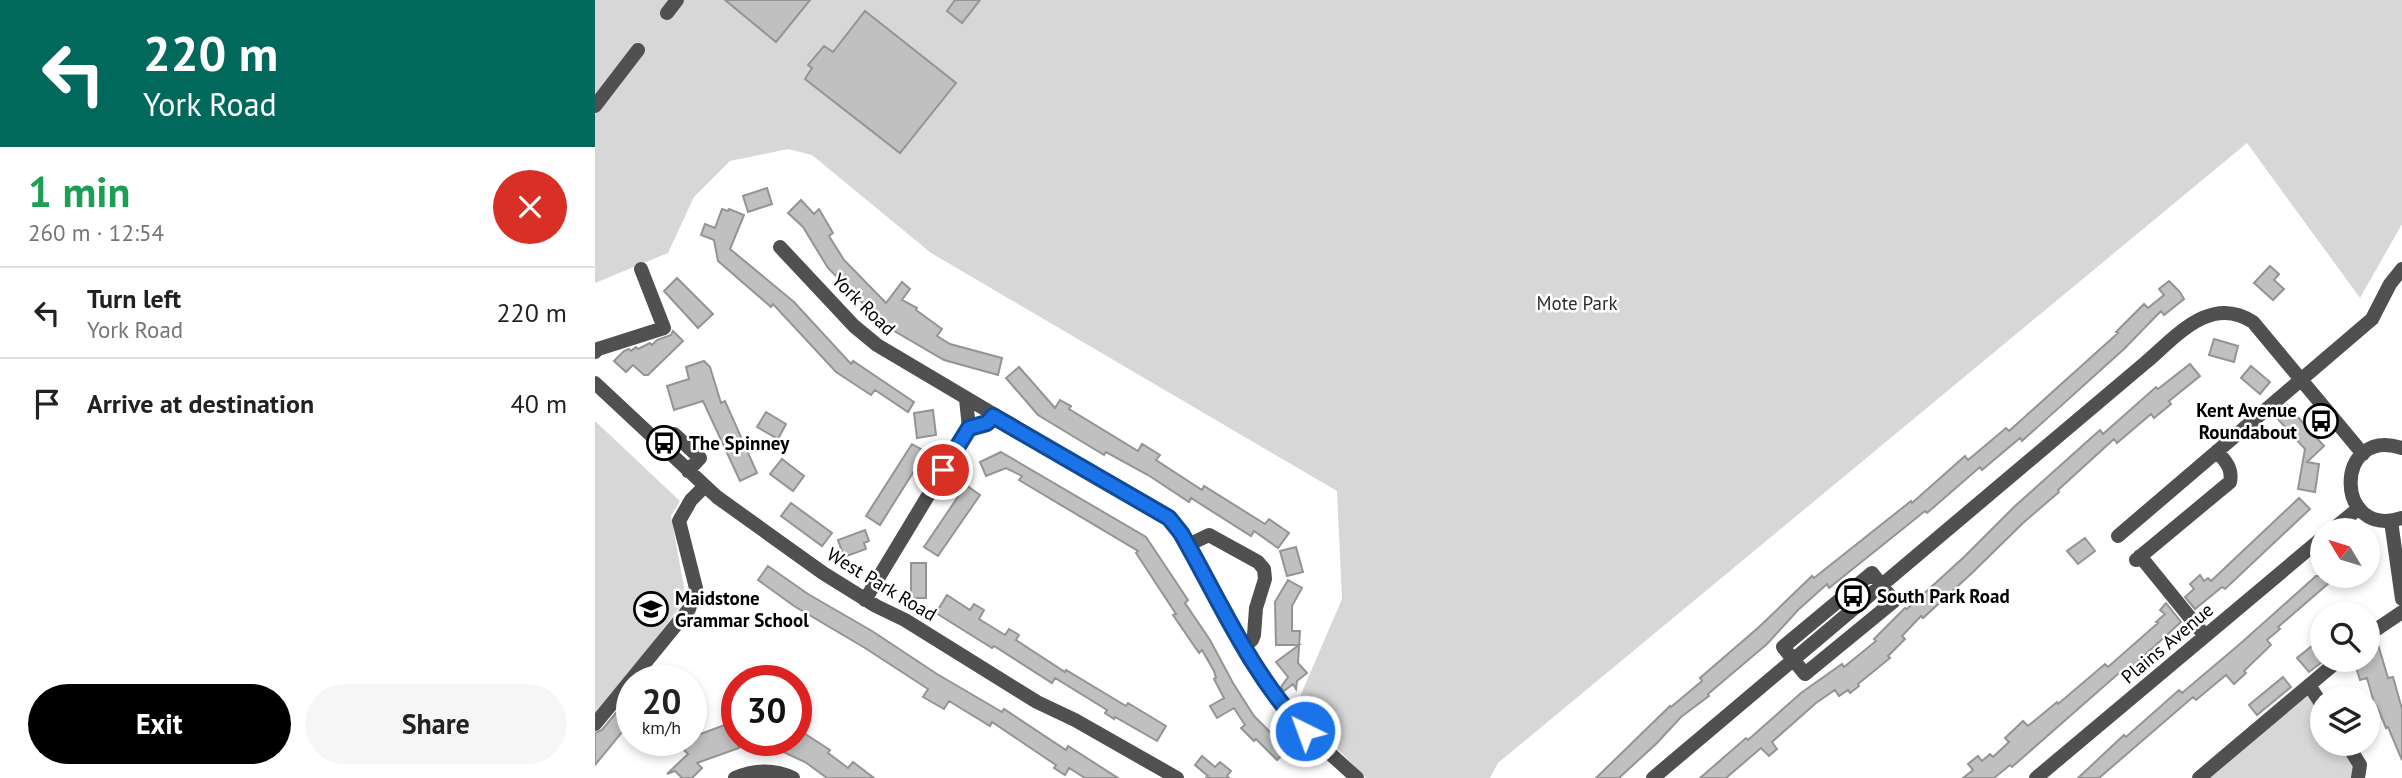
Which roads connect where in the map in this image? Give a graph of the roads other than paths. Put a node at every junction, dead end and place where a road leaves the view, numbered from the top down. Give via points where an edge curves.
1 (677, 0) edge
2 (667, 13) dead end
3 (638, 50) dead end
4 (595, 106) edge
5 (780, 247) dead end
6 (641, 269) dead end
7 (2402, 269) edge
8 (595, 352) edge
9 (2302, 378) junction
10 (595, 383) edge
11 (965, 399) junction
12 (993, 416) junction
13 (969, 428) junction
14 (674, 434) dead end
15 (2402, 448) edge
16 (2217, 451) junction
17 (2363, 454) junction
18 (688, 471) junction
19 (705, 486) junction
20 (2359, 508) junction
21 (2347, 518) edge
22 (2397, 520) edge
23 (2118, 537) dead end
24 (1188, 545) junction
25 (2310, 548) edge
26 (1881, 585) junction
27 (2402, 598) edge
28 (865, 600) junction
29 (2402, 612) edge
30 (2380, 627) edge
31 (2205, 636) junction
32 (1243, 648) junction
33 (1793, 659) junction
34 (2325, 672) edge
35 (2309, 685) joint
36 (595, 724) edge
37 (2354, 756) edge
38 (735, 778) edge
39 (793, 778) edge
40 (1177, 778) edge
41 (1357, 778) edge
42 (1653, 778) edge
43 (2036, 778) edge
44 (2199, 778) edge
45 (2358, 778) edge

1 - 2 street
3 - 4 street
5 - 11 street, York Road via 877,345
6 - 8 street via 664,328
7 - 9 street via 2372,319
9 - 16 street
9 - 17 street
9 - 26 street via 2245,317 2228,312 2204,317
10 - 18 street, West Park Road
11 - 12 street, York Road
11 - 13 street
12 - 13 street via 987,423
12 - 24 street, York Road via 1159,511 1175,524
13 - 28 street
14 - 18 street via 701,458
15 - 17 street via 2381,445
16 - 23 street
16 - 31 street via 2229,465 2230,482 2138,558
17 - 20 street via 2353,466 2349,483
18 - 19 street, West Park Road
19 - 28 street, West Park Road via 741,516
19 - 36 street via 679,522 696,588 689,609
20 - 21 street
20 - 22 street via 2373,519
22 - 27 street
24 - 32 street, York Road
24 - 32 street via 1209,535 1264,569 1255,635
25 - 31 street, Plains Avenue
26 - 33 street
26 - 33 street via 1894,601 1805,674
28 - 40 street, West Park Road
29 - 30 street
31 - 43 street, Plains Avenue
32 - 41 street, York Road via 1284,708
33 - 42 street
34 - 35 street
35 - 44 street
37 - 45 street via 2360,765
38 - 39 street via 768,771

